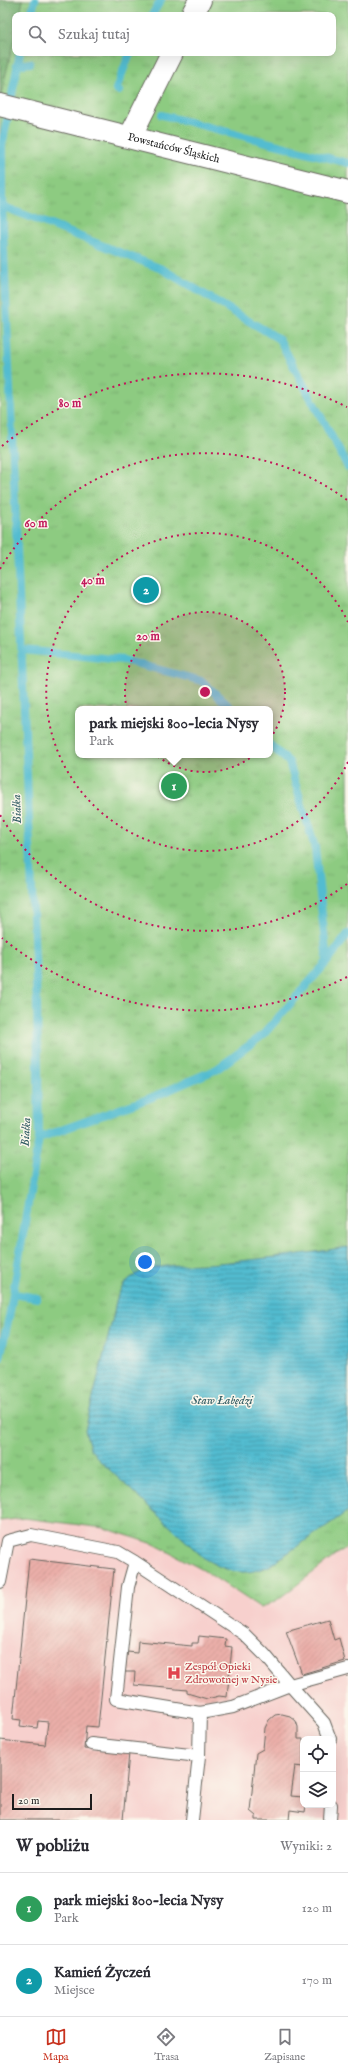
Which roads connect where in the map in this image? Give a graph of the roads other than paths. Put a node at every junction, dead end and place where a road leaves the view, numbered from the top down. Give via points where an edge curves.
1 (200, 0) edge
2 (194, 12) edge
3 (170, 56) edge
4 (0, 105) edge
5 (130, 137) junction
6 (348, 192) edge
7 (135, 1562) junction
8 (0, 1582) edge
9 (348, 1669) edge
10 (290, 1685) junction
11 (200, 1713) junction
12 (329, 1736) edge
13 (91, 1744) dead end
14 (199, 1756) junction
15 (331, 1808) edge
16 (192, 1820) edge
17 (330, 1820) edge

1 - 2 street
3 - 5 street
4 - 5 street, Powstańców Śląskich
5 - 6 street, Powstańców Śląskich
7 - 8 lane via 118,1552 31,1535 8,1541
7 - 10 lane via 244,1634
7 - 11 lane via 128,1587 116,1699
9 - 10 lane
10 - 11 lane via 233,1707
10 - 12 lane via 324,1723
11 - 14 lane
13 - 14 lane
14 - 16 lane
15 - 17 lane

